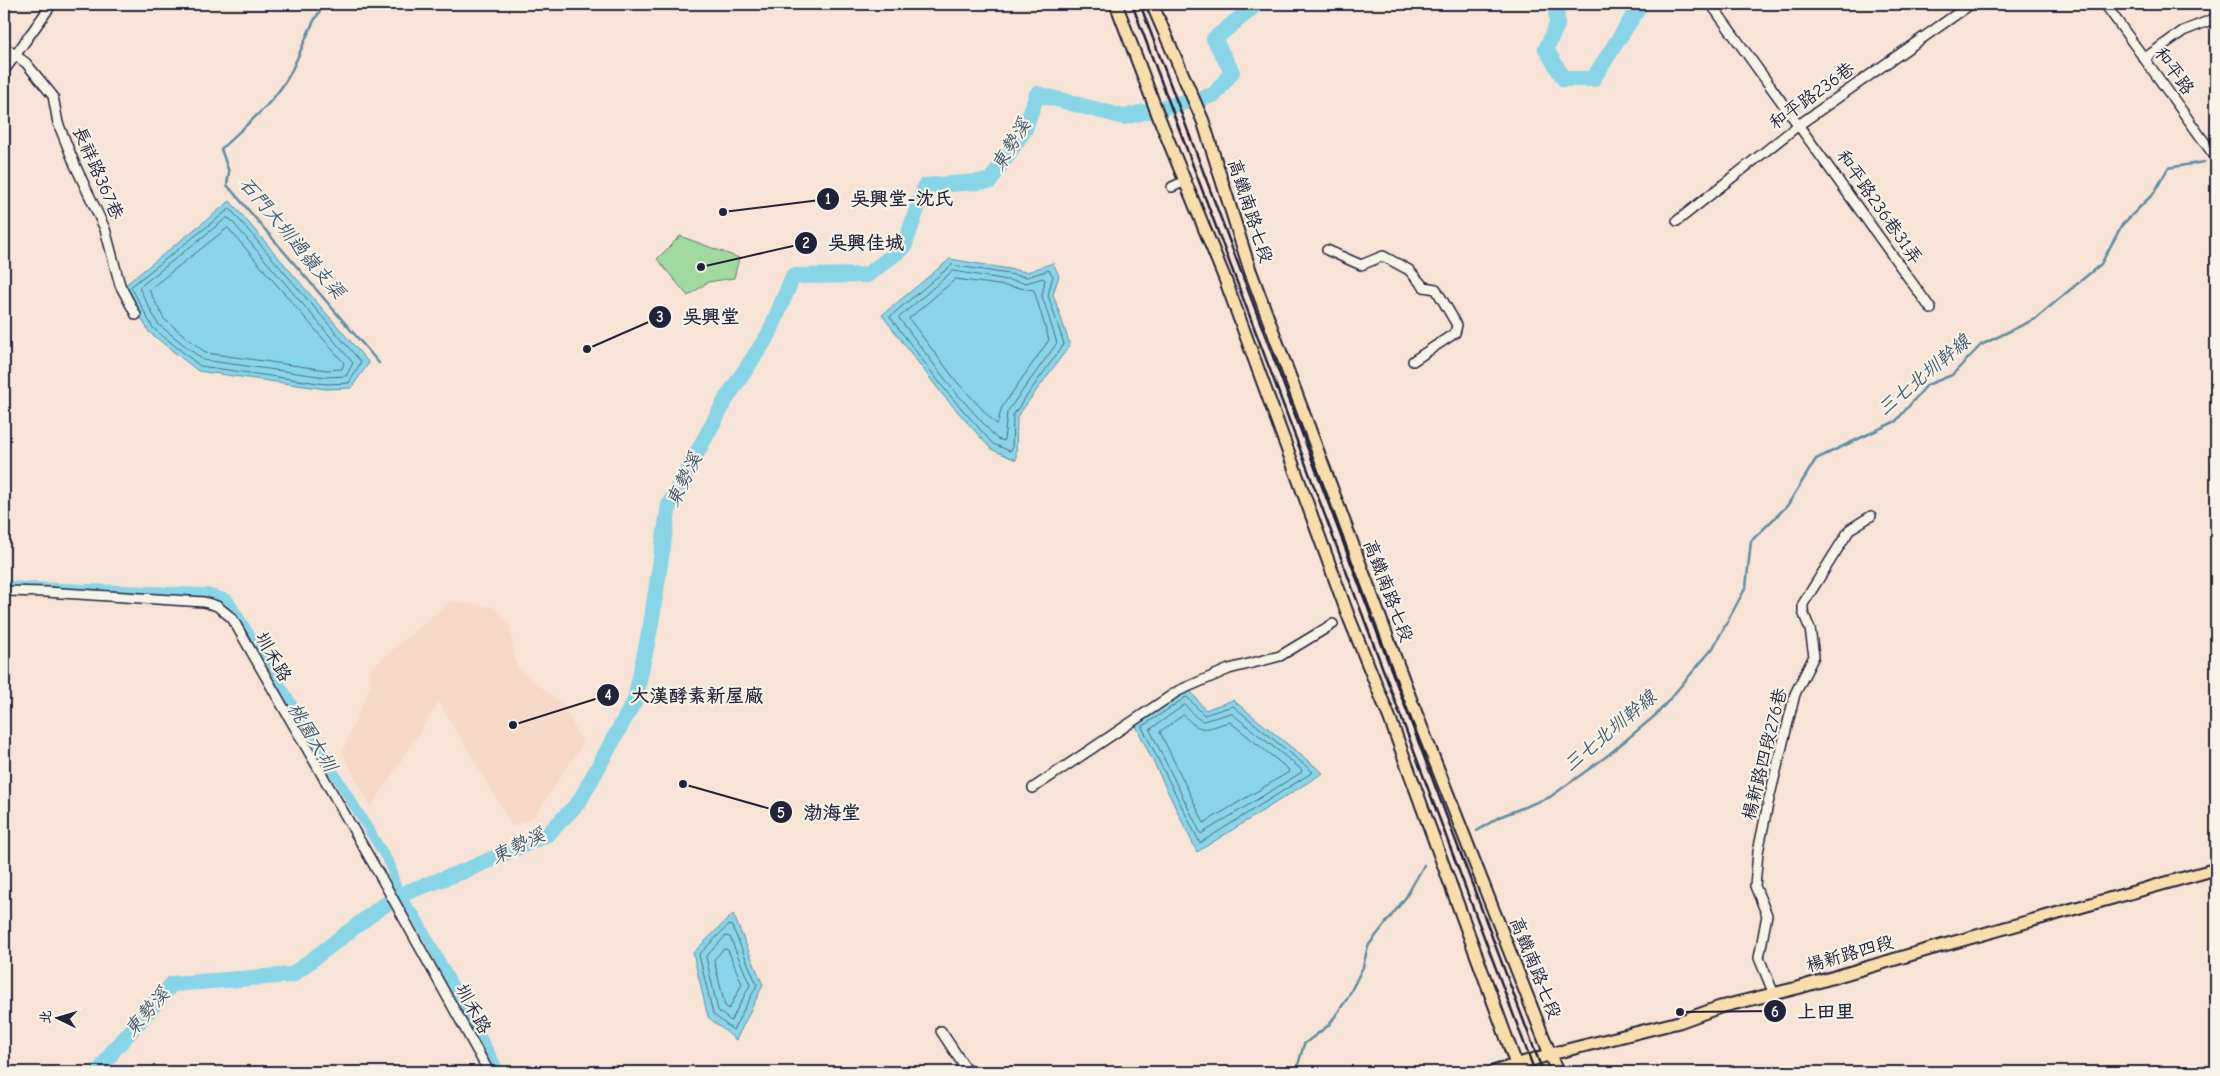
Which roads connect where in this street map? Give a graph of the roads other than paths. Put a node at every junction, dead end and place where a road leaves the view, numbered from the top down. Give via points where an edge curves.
1 (52, 4) edge
2 (1116, 4) edge
3 (1152, 4) edge
4 (1711, 4) edge
5 (1971, 4) edge
6 (2105, 4) edge
7 (2216, 18) edge
8 (4, 47) edge
9 (15, 54) junction
10 (2145, 58) junction
11 (4, 71) edge
12 (1800, 124) junction
13 (2216, 158) edge
14 (1185, 181) junction
15 (1172, 187) dead end
16 (1677, 221) dead end
17 (1328, 250) dead end
18 (1931, 309) dead end
19 (136, 315) dead end
20 (1414, 361) dead end
21 (1871, 516) dead end
22 (4, 591) edge
23 (1333, 624) dead end
24 (1033, 788) dead end
25 (2216, 869) edge
26 (1774, 994) junction
27 (941, 1031) dead end
28 (1551, 1054) junction
29 (1518, 1069) edge
30 (488, 1072) edge
31 (968, 1072) edge
32 (1493, 1072) edge
33 (1557, 1072) edge

1 - 9 street
2 - 14 main road
3 - 28 main road, 高鐵南路七段 via 1201,116 1238,221 1250,270 1412,703
4 - 12 street, 和平路236巷31弄
5 - 12 street, 和平路236巷
6 - 10 street, 和平路
7 - 10 street via 2183,31
8 - 9 street, 長祥路367巷
9 - 11 street
9 - 19 street, 長祥路367巷 via 53,96 58,123 105,229 120,285
10 - 13 street, 和平路
12 - 16 street, 和平路236巷
12 - 18 street, 和平路236巷31弄
14 - 15 street
14 - 29 main road via 1225,279
17 - 20 street via 1361,265 1383,256 1409,270 1424,287 1436,289 1457,325 1455,333
21 - 26 street, 楊新路四段276巷 via 1850,529 1804,604 1814,656 1793,704 1769,799 1755,886 1767,915 1759,958
22 - 30 street, 圳禾路 via 204,602 217,606 232,618
23 - 24 street via 1280,656 1229,669 1178,691
25 - 26 main road, 楊新路四段
26 - 28 main road, 楊新路四段
27 - 31 street
28 - 29 main road, 楊新路四段
28 - 33 main road, 高鐵南路七段
29 - 32 main road, 楊新路四段

